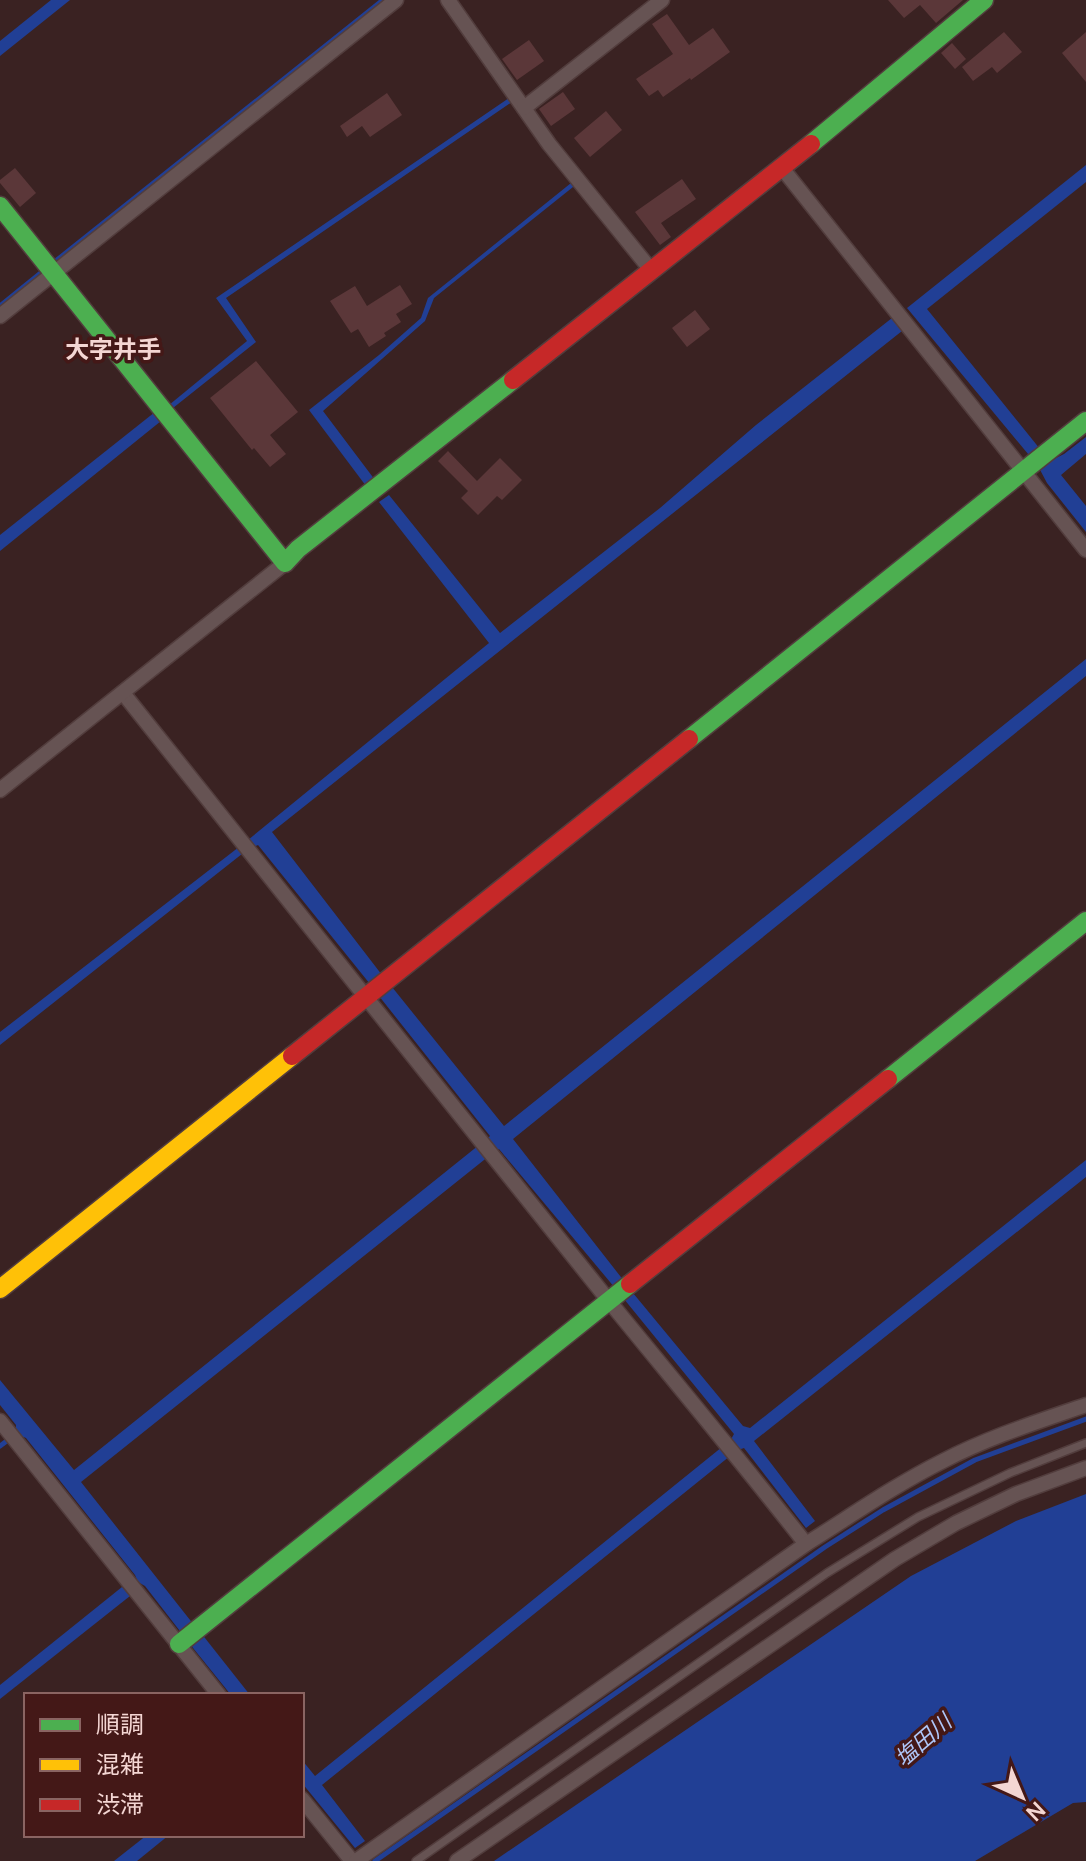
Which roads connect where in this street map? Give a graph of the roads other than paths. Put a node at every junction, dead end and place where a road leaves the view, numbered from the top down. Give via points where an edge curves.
1 (396, 0) edge
2 (448, 0) edge
3 (662, 0) edge
4 (984, 0) edge
5 (524, 108) junction
6 (782, 168) junction
7 (0, 206) edge
8 (651, 270) junction
9 (54, 273) junction
10 (0, 316) edge
11 (1086, 421) edge
12 (1035, 462) junction
13 (1086, 550) edge
14 (285, 563) junction
15 (123, 693) junction
16 (0, 790) edge
17 (1086, 921) edge
18 (376, 989) junction
19 (0, 1289) edge
20 (619, 1293) junction
21 (1086, 1405) edge
22 (8, 1431) edge
23 (1086, 1443) edge
24 (1086, 1468) edge
25 (806, 1544) junction
26 (187, 1637) junction
27 (218, 1693) edge
28 (304, 1801) edge
29 (354, 1861) edge
30 (416, 1861) edge
31 (457, 1861) edge

1 - 9 street
2 - 5 street
3 - 5 street
4 - 6 street
5 - 8 street
6 - 8 street
6 - 12 street via 903,321
7 - 9 street
8 - 14 street
9 - 10 street
9 - 14 street
11 - 12 street
12 - 13 street
12 - 18 street
14 - 15 street
15 - 16 street
15 - 18 street via 247,845
17 - 20 street
18 - 19 street
18 - 20 street via 488,1149
20 - 25 street
20 - 26 street
21 - 25 street via 941,1462
22 - 26 street via 132,1586
23 - 30 lane via 918,1517 827,1573
24 - 31 street via 1016,1494 895,1559
25 - 29 street
26 - 27 street
28 - 29 street

